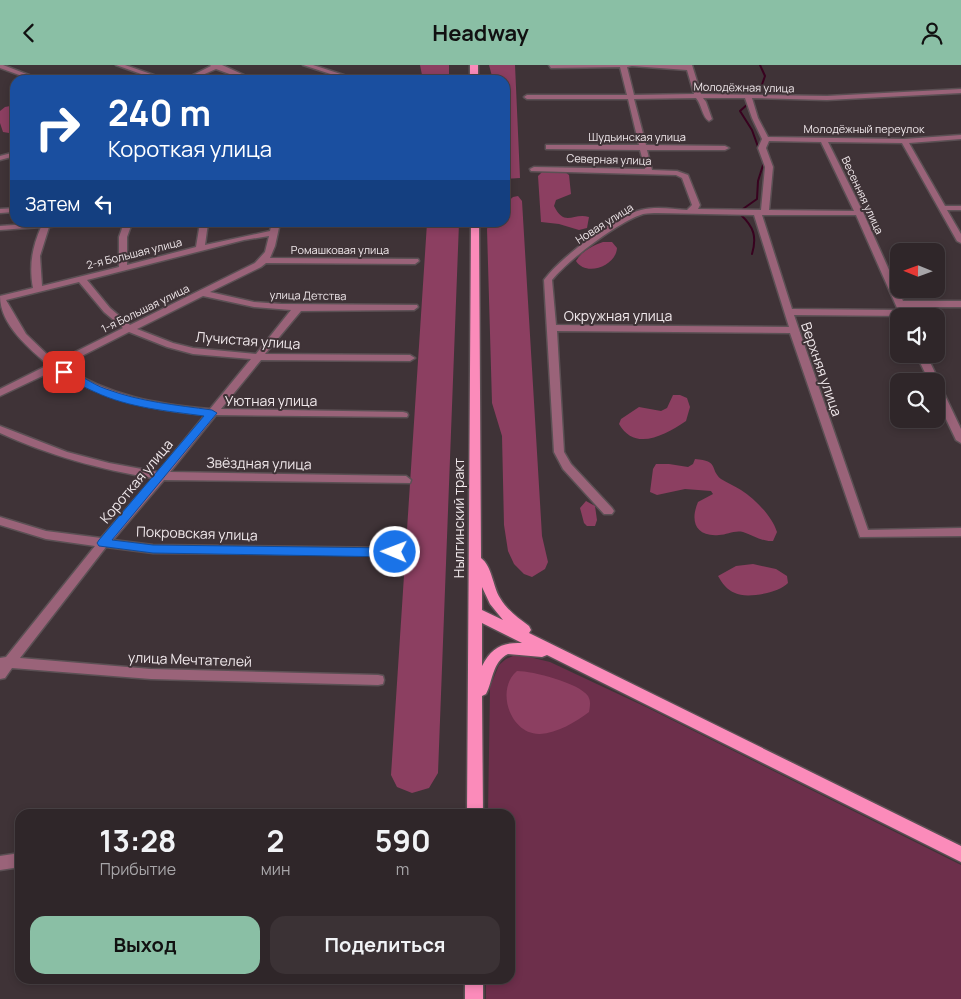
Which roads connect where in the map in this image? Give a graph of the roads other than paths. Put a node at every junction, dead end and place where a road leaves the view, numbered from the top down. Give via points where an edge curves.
1 (119, 65) edge
2 (216, 65) edge
3 (306, 65) edge
4 (623, 65) edge
5 (629, 65) edge
6 (634, 65) edge
7 (0, 66) edge
8 (689, 67) edge
9 (551, 68) edge
10 (25, 75) edge
11 (150, 75) edge
12 (196, 75) edge
13 (240, 75) edge
14 (339, 75) edge
15 (943, 86) dead end
16 (957, 91) edge
17 (631, 96) junction
18 (748, 96) junction
19 (961, 96) edge
20 (527, 97) dead end
21 (698, 97) junction
22 (709, 119) dead end
23 (961, 137) edge
24 (766, 139) junction
25 (823, 139) junction
26 (904, 141) junction
27 (549, 147) dead end
28 (643, 147) junction
29 (725, 148) dead end
30 (534, 169) dead end
31 (649, 172) junction
32 (942, 208) junction
33 (961, 208) edge
34 (693, 210) junction
35 (761, 213) junction
36 (859, 213) junction
37 (15, 227) edge
38 (45, 227) edge
39 (127, 227) edge
40 (203, 227) edge
41 (275, 227) edge
42 (475, 227) edge
43 (0, 228) edge
44 (274, 233) junction
45 (961, 241) edge
46 (200, 249) junction
47 (265, 260) junction
48 (415, 261) dead end
49 (123, 267) junction
50 (81, 278) junction
51 (38, 289) junction
52 (203, 293) junction
53 (1, 299) edge
54 (899, 304) junction
55 (961, 304) edge
56 (414, 307) dead end
57 (298, 308) junction
58 (901, 308) edge
59 (788, 312) junction
60 (890, 315) edge
61 (552, 328) junction
62 (129, 329) junction
63 (794, 330) junction
64 (260, 357) junction
65 (410, 358) dead end
66 (54, 366) junction
67 (0, 393) edge
68 (945, 406) edge
69 (212, 413) junction
70 (403, 415) dead end
71 (0, 429) edge
72 (961, 440) edge
73 (161, 476) junction
74 (406, 480) dead end
75 (608, 511) dead end
76 (0, 521) edge
77 (961, 533) edge
78 (103, 543) junction
79 (395, 552) dead end
80 (476, 553) junction
81 (476, 614) junction
82 (557, 653) junction
83 (5, 662) edge
84 (0, 674) edge
85 (378, 680) dead end
86 (476, 710) junction
87 (476, 809) edge
88 (961, 854) edge
89 (15, 861) edge
90 (0, 863) edge
91 (474, 984) edge
92 (474, 999) edge

1 - 11 street
2 - 12 street
2 - 13 street
3 - 14 street
4 - 5 street
4 - 9 street
4 - 17 street
6 - 8 street
7 - 10 street
8 - 21 street
15 - 16 street
16 - 18 street, Молодёжная улица via 828,98
16 - 19 street
17 - 20 street, Молодёжная улица
17 - 21 street, Молодёжная улица
17 - 28 street
18 - 21 street, Молодёжная улица
18 - 24 street
21 - 22 street
23 - 26 street, Молодёжный переулок
24 - 25 street, Молодёжный переулок
24 - 35 street via 762,148 769,167
25 - 26 street, Молодёжный переулок
25 - 36 street, Весенняя улица
26 - 32 street
27 - 28 street, Шудьинская улица
28 - 29 street, Шудьинская улица
28 - 31 street
30 - 31 street, Северная улица
31 - 34 street, Северная улица via 683,175 696,205
32 - 33 street
32 - 45 street
34 - 35 street via 701,213
34 - 61 street, Новая улица via 639,213 551,273 548,280
35 - 36 street
35 - 59 street, Верхняя улица
36 - 54 street, Весенняя улица
37 - 43 street
38 - 51 street via 36,250 34,267
39 - 49 street via 123,237
40 - 46 street
41 - 44 street
42 - 80 main road, Нылгинский тракт
44 - 46 street, 2-я Большая улица
44 - 47 street
46 - 49 street, 2-я Большая улица
47 - 48 street, Ромашковая улица
47 - 52 street, 1-я Большая улица
49 - 50 street, 2-я Большая улица
50 - 51 street, 2-я Большая улица
50 - 62 street, Лучистая улица
51 - 53 street, 2-я Большая улица
52 - 57 street, улица Детства via 250,304
52 - 62 street, 1-я Большая улица
53 - 66 street, Уютная улица via 26,340
54 - 55 street
54 - 58 street, Весенняя улица
56 - 57 street, улица Детства
57 - 64 street, Короткая улица
59 - 60 street
59 - 63 street, Верхняя улица
61 - 63 street, Окружная улица
61 - 75 street, Окружная улица via 559,452 567,466
62 - 64 street, Лучистая улица via 193,351
62 - 66 street, 1-я Большая улица
63 - 77 street, Верхняя улица via 864,534
64 - 65 street, Лучистая улица
64 - 69 street, Короткая улица
66 - 67 street, 1-я Большая улица
66 - 69 street, Уютная улица via 74,379 127,400
68 - 72 street
69 - 70 street, Уютная улица
69 - 73 street, Короткая улица
71 - 73 street, Звёздная улица via 64,455
73 - 74 street, Звёздная улица
73 - 78 street, Короткая улица
76 - 78 street, Покровская улица via 46,535
78 - 79 street, Покровская улица via 153,549
78 - 83 street, Короткая улица
80 - 81 main road, Нылгинский тракт
80 - 82 main road via 496,604 512,622
81 - 82 main road
81 - 86 main road, Нылгинский тракт
82 - 86 main road via 518,647 497,653 486,671
82 - 88 main road
83 - 84 street, Короткая улица
83 - 85 street, улица Мечтателей via 151,674
86 - 87 main road, Нылгинский тракт
89 - 90 street
91 - 92 main road

